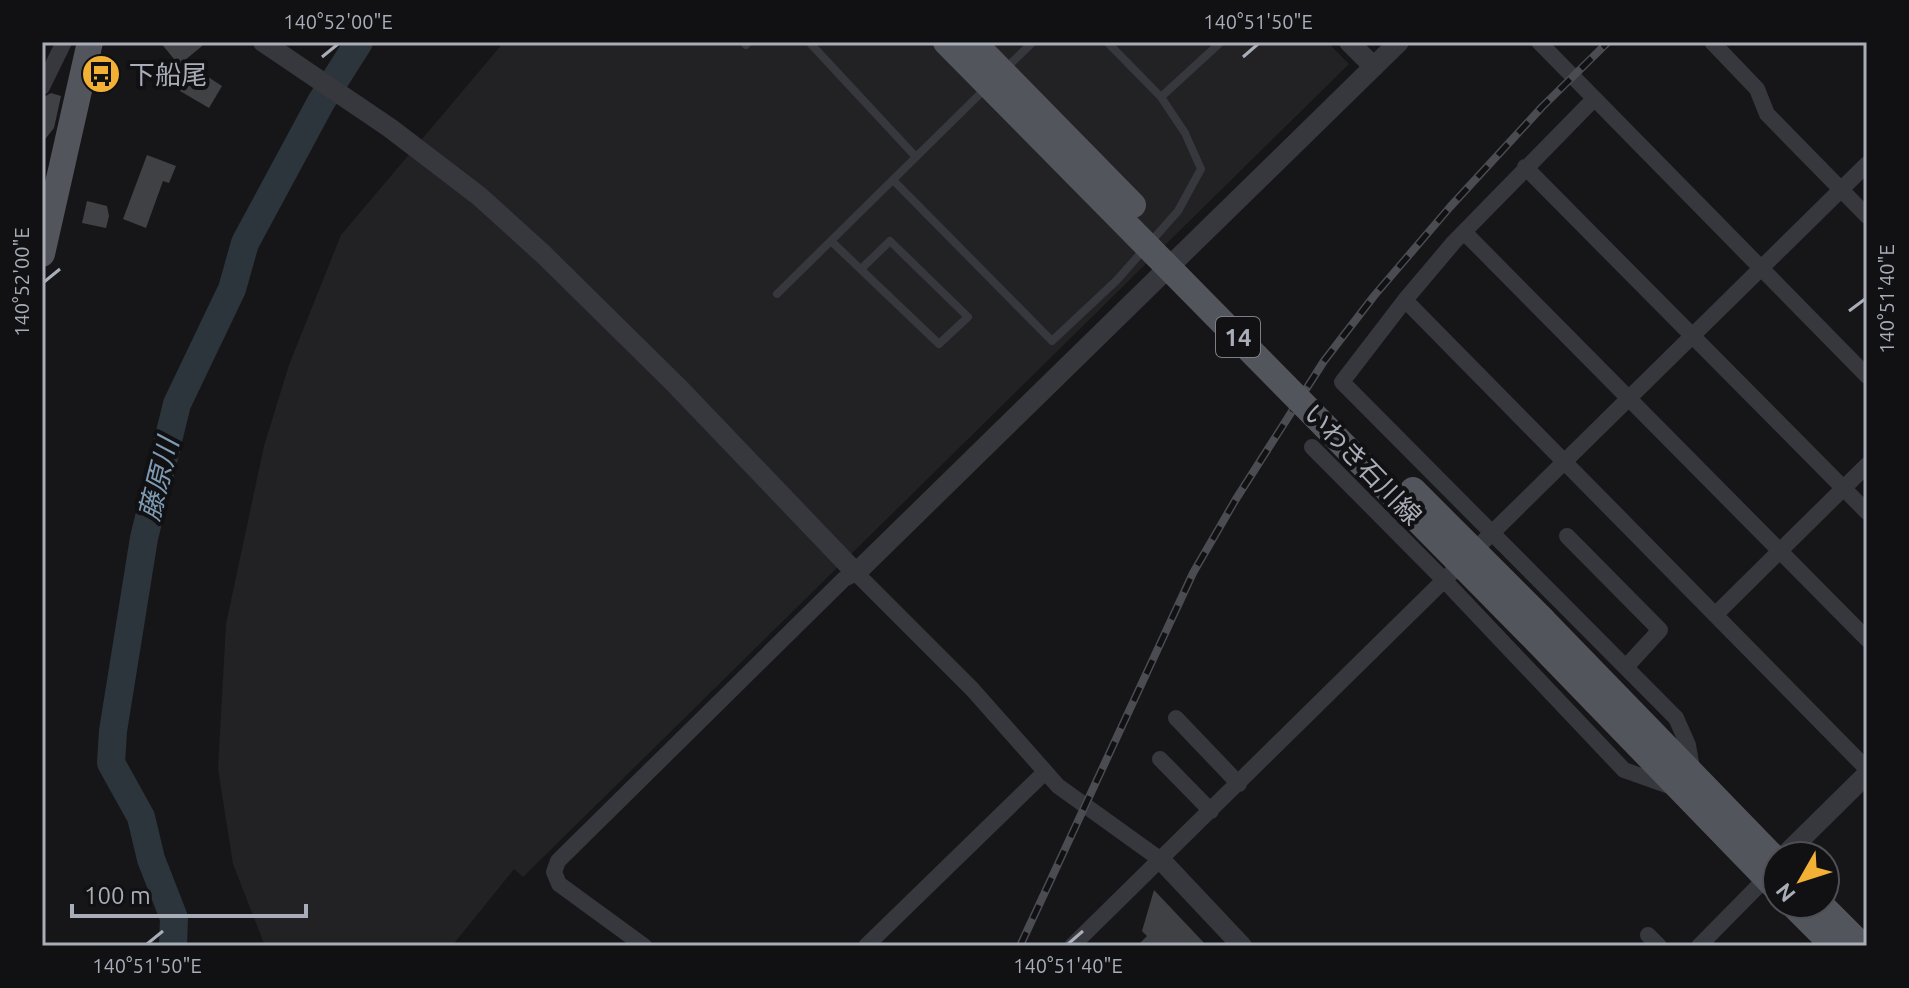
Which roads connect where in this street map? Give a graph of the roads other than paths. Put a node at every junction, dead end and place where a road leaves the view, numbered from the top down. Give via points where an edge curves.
1 (64, 42) edge
2 (90, 42) edge
3 (809, 42) edge
4 (946, 42) edge
5 (973, 42) edge
6 (1033, 42) edge
7 (1107, 42) edge
8 (1221, 42) edge
9 (1349, 42) edge
10 (1399, 42) edge
11 (1539, 42) edge
12 (1712, 42) edge
13 (266, 44) edge
14 (1374, 67) junction
15 (42, 87) edge
16 (1161, 97) junction
17 (1593, 100) junction
18 (916, 157) junction
19 (1867, 164) edge
20 (1525, 167) junction
21 (893, 180) junction
22 (1841, 190) junction
23 (1867, 216) edge
24 (1465, 233) junction
25 (831, 241) junction
26 (42, 254) edge
27 (1762, 268) junction
28 (861, 269) junction
29 (777, 294) dead end
30 (1405, 300) junction
31 (1692, 336) junction
32 (1867, 376) edge
33 (1629, 398) junction
34 (1312, 447) dead end
35 (1564, 462) junction
36 (1867, 465) edge
37 (1843, 488) junction
38 (1867, 512) edge
39 (1492, 533) junction
40 (1567, 536) dead end
41 (1780, 551) junction
42 (856, 573) junction
43 (1444, 580) junction
44 (1715, 615) junction
45 (1536, 626) junction
46 (1867, 639) edge
47 (1626, 667) junction
48 (1176, 718) dead end
49 (1160, 759) dead end
50 (1867, 771) edge
51 (1045, 772) junction
52 (1687, 782) junction
53 (1239, 784) junction
54 (1211, 811) junction
55 (1800, 840) edge
56 (1761, 859) edge
57 (1161, 860) junction
58 (1761, 886) edge
59 (1808, 920) edge
60 (1836, 920) edge
61 (644, 946) edge
62 (866, 946) edge
63 (1072, 946) edge
64 (1242, 946) edge
65 (1699, 946) edge
66 (1834, 946) edge
67 (1862, 946) edge

1 - 15 street
2 - 26 main road
3 - 18 lane
4 - 45 main road, いわき石川線 / 14, bridge
5 - 45 main road, いわき石川線 / 14, bridge
6 - 18 lane
7 - 16 lane
8 - 16 lane
9 - 14 street
10 - 14 street
11 - 17 street
12 - 22 street via 1757,89 1767,114
13 - 42 street via 479,196 677,386
14 - 42 street
16 - 21 lane via 1201,169 1178,211 1117,280 1052,341
17 - 20 street
17 - 27 street
18 - 21 lane
19 - 22 street
20 - 24 street
20 - 31 street
21 - 25 lane
22 - 23 street
22 - 27 street
24 - 30 street
24 - 33 street
25 - 28 lane
25 - 29 lane
27 - 31 street
27 - 32 street
28 - 28 lane via 939,344 968,317 890,241
30 - 35 street
30 - 39 street via 1342,382
31 - 33 street
31 - 37 street
33 - 35 street
33 - 41 street
34 - 43 street
35 - 39 street
35 - 44 street
36 - 37 street
37 - 38 street
37 - 41 street
39 - 43 street
39 - 47 street
40 - 47 street via 1660,630
41 - 44 street
41 - 46 street
42 - 51 street via 972,689
42 - 61 street via 844,579 558,861 554,872 559,884
43 - 52 street via 1624,770
43 - 53 street
44 - 50 street
45 - 52 main road, いわき石川線 / 14
47 - 52 street via 1676,718 1688,745
48 - 53 street
49 - 54 street
50 - 55 street
51 - 57 street
51 - 62 street
52 - 56 main road, いわき石川線 / 14
53 - 54 street
54 - 57 street
57 - 63 street
57 - 64 street
58 - 65 street
59 - 66 main road
60 - 67 main road

